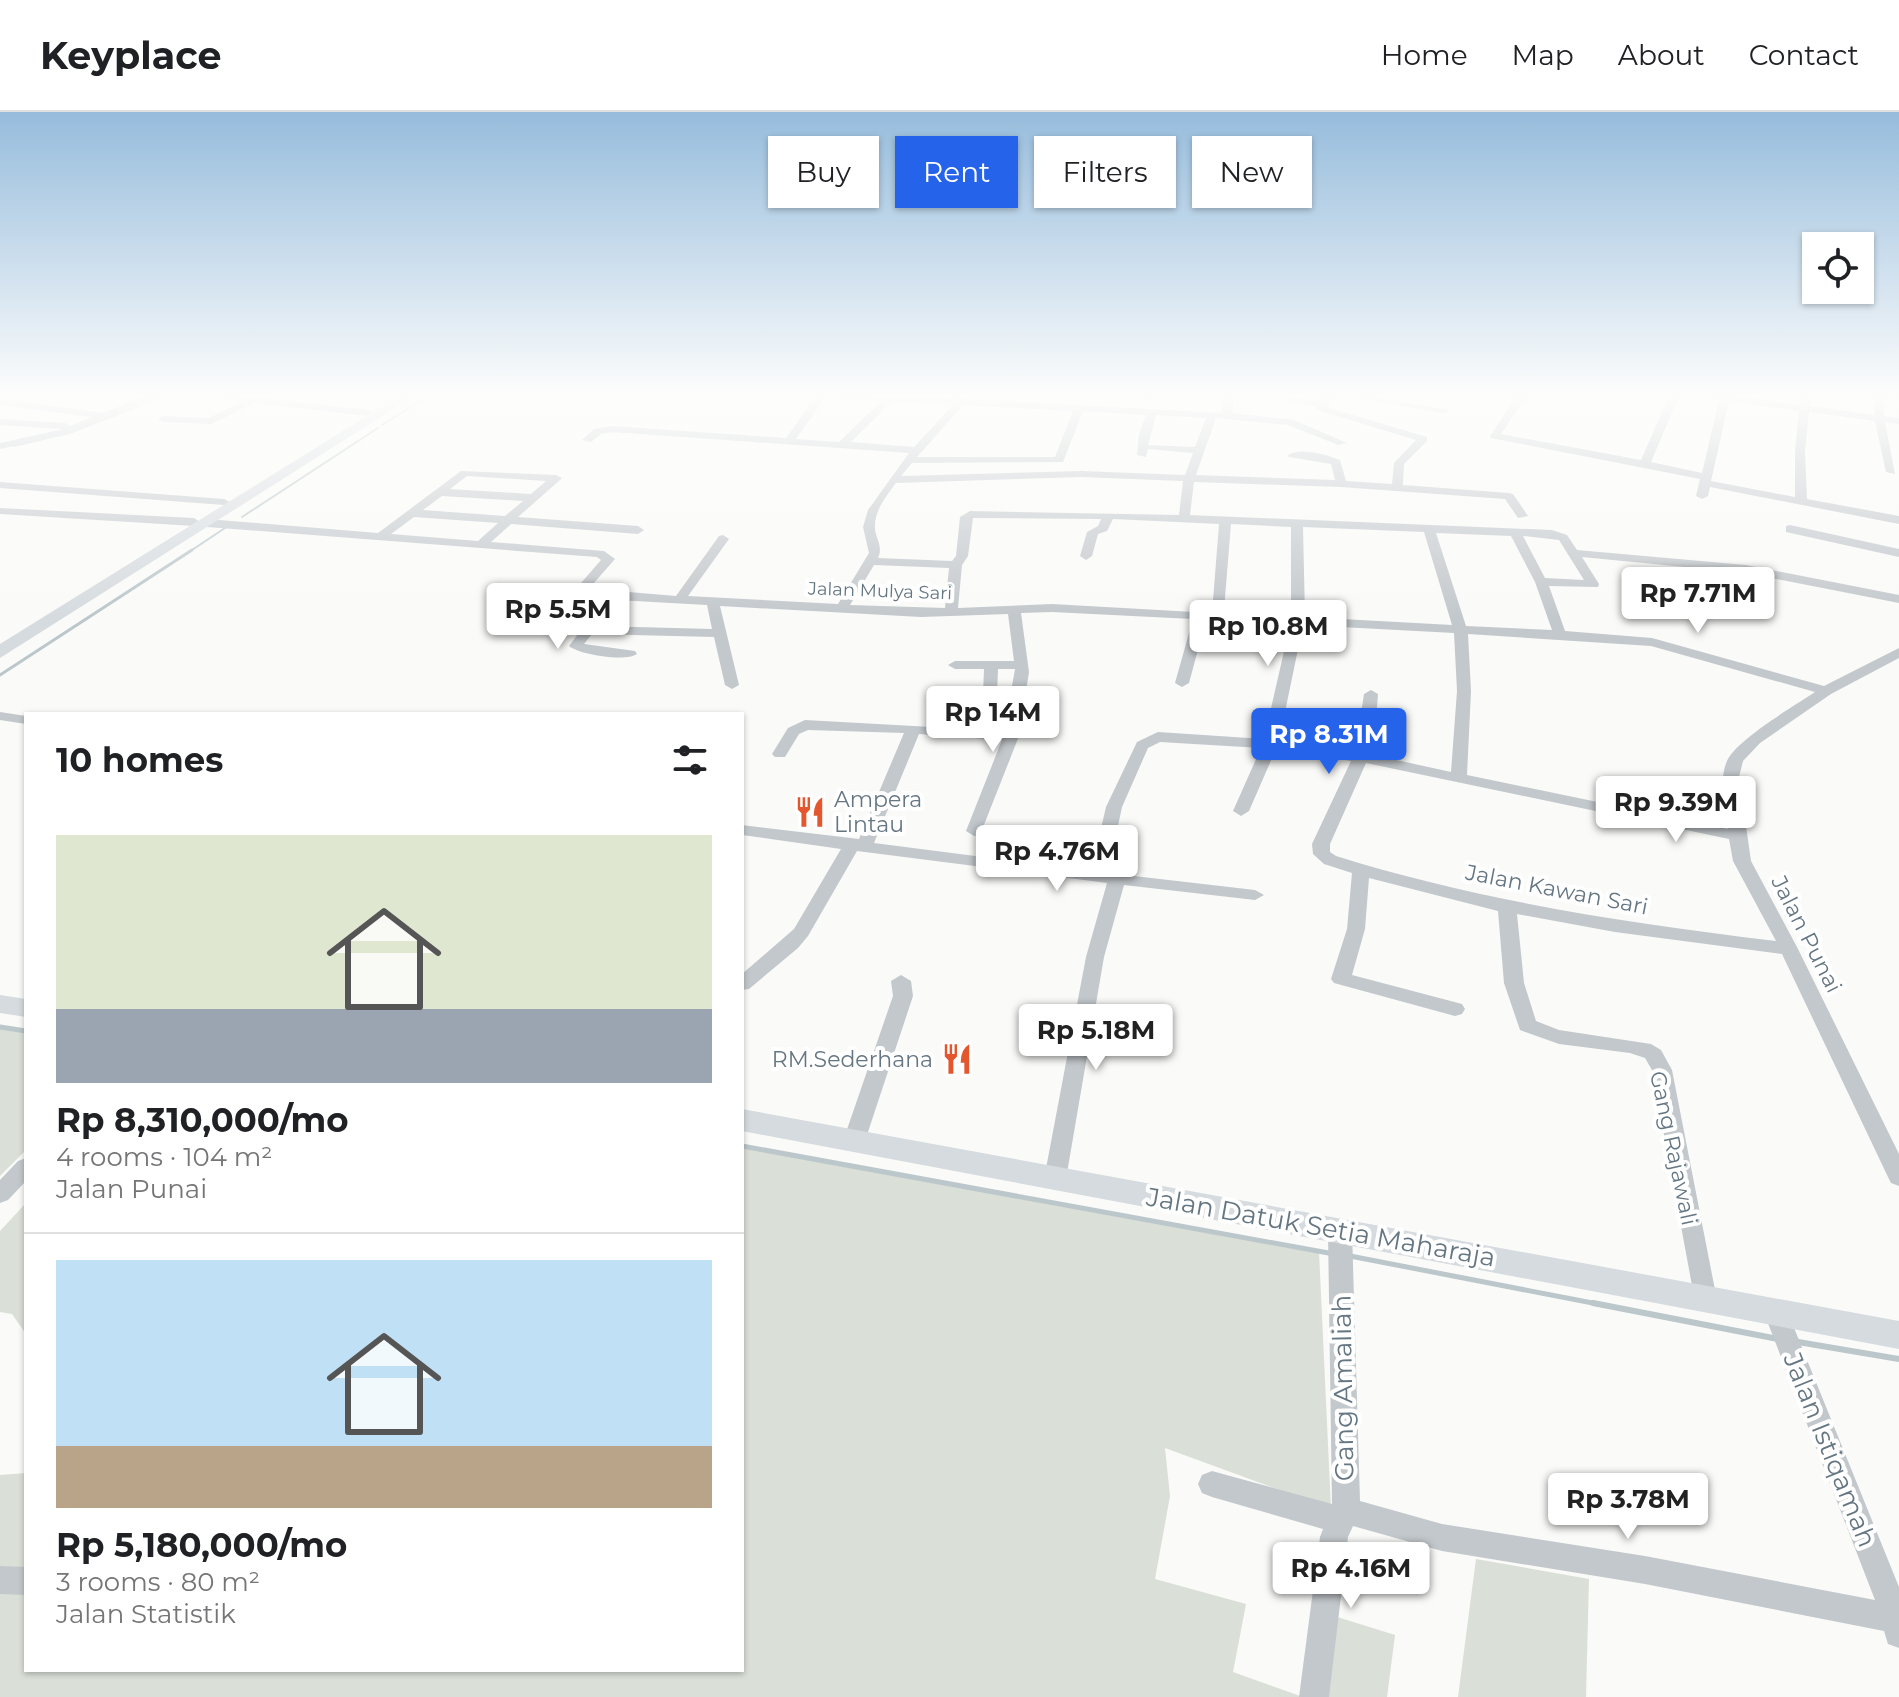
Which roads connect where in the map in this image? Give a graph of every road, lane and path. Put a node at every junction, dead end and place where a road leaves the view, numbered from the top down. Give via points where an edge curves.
1 (276, 470) edge
2 (287, 470) edge
3 (902, 470) edge
4 (1192, 470) edge
5 (1338, 470) edge
6 (1398, 470) edge
7 (1662, 470) edge
8 (1708, 470) edge
9 (1800, 470) edge
10 (1189, 478) junction
11 (1490, 479) dead end
12 (895, 480) junction
13 (1341, 484) junction
14 (0, 485) edge
15 (1704, 485) junction
16 (1397, 487) junction
17 (440, 492) junction
18 (1496, 494) junction
19 (535, 498) junction
20 (1801, 501) junction
21 (224, 502) junction
22 (0, 511) edge
23 (414, 513) junction
24 (1108, 516) junction
25 (1522, 516) dead end
26 (1184, 519) junction
27 (510, 520) junction
28 (1899, 520) edge
29 (1225, 521) junction
30 (201, 523) junction
31 (1297, 524) junction
32 (1429, 529) junction
33 (1790, 529) dead end
34 (638, 530) dead end
35 (1515, 532) junction
36 (381, 536) junction
37 (723, 539) dead end
38 (481, 544) junction
39 (1573, 553) junction
40 (1899, 553) edge
41 (1086, 556) dead end
42 (872, 561) junction
43 (956, 565) junction
44 (109, 578) junction
45 (1541, 582) junction
46 (613, 596) junction
47 (1899, 599) edge
48 (679, 600) junction
49 (713, 602) junction
50 (842, 608) junction
51 (1014, 609) junction
52 (1217, 610) dead end
53 (951, 612) junction
54 (657, 616) junction
55 (1200, 618) junction
56 (1298, 619) junction
57 (587, 630) junction
58 (1461, 631) junction
59 (720, 633) junction
60 (1560, 635) junction
61 (0, 640) edge
62 (0, 652) edge
63 (1899, 652) edge
64 (630, 654) dead end
65 (955, 665) dead end
66 (991, 665) junction
67 (1021, 665) junction
68 (1182, 683) dead end
69 (732, 685) dead end
70 (1826, 691) junction
71 (1371, 694) dead end
72 (990, 695) dead end
73 (0, 716) edge
74 (24, 720) edge
75 (913, 729) junction
76 (1011, 736) junction
77 (1271, 744) junction
78 (780, 754) dead end
79 (1359, 757) junction
80 (1459, 776) junction
81 (1241, 811) dead end
82 (744, 830) edge
83 (974, 831) dead end
84 (1737, 836) junction
85 (859, 844) junction
86 (1361, 871) junction
87 (1108, 878) junction
88 (1255, 895) dead end
89 (1507, 907) junction
90 (1789, 949) junction
91 (901, 981) dead end
92 (744, 982) edge
93 (0, 1004) edge
94 (24, 1008) edge
95 (1455, 1009) dead end
96 (744, 1120) edge
97 (854, 1141) junction
98 (24, 1169) edge
99 (1899, 1177) edge
100 (1055, 1179) junction
101 (0, 1194) edge
102 (1340, 1236) junction
103 (1705, 1300) junction
104 (1778, 1319) junction
105 (1899, 1335) edge
106 (1212, 1484) dead end
107 (1344, 1515) junction
108 (0, 1580) edge
109 (24, 1581) edge
110 (1898, 1626) edge
111 (1314, 1697) edge

1 - 21 main road
2 - 30 main road
3 - 12 street
4 - 10 street
5 - 13 street
6 - 16 street
7 - 15 street
8 - 15 street
9 - 20 street
10 - 12 street via 1081,474
10 - 13 street
10 - 26 street
11 - 18 street
12 - 42 street via 868,523 876,547
13 - 16 street
14 - 21 street
15 - 20 street
16 - 18 street
17 - 19 street
17 - 19 street via 465,473 556,478
17 - 23 street
18 - 25 street via 1511,497
19 - 27 street
20 - 28 street
21 - 30 main road
22 - 30 street
23 - 27 street
23 - 36 street
24 - 26 street
24 - 41 street via 1103,528 1093,532
24 - 43 street via 970,514
26 - 29 street
27 - 34 street
27 - 38 street
29 - 31 street
29 - 52 street
30 - 36 street
30 - 44 main road
31 - 32 street
31 - 56 street
32 - 35 street
32 - 58 street
33 - 40 street
35 - 39 street via 1558,536
35 - 45 street
36 - 38 street
37 - 48 street
38 - 46 street via 605,555 609,559 587,583 586,592
39 - 45 street via 1593,584
39 - 47 street via 1746,569
42 - 43 street
42 - 50 street
43 - 53 street
44 - 61 main road
44 - 62 main road
45 - 60 street
46 - 54 street, Jalan Mulya Sari
46 - 57 street
48 - 49 street, Jalan Mulya Sari
48 - 54 street, Jalan Mulya Sari
49 - 50 street, Jalan Mulya Sari
49 - 59 street
50 - 53 street, Jalan Mulya Sari
51 - 53 street, Jalan Mulya Sari
51 - 55 street, Jalan Mulya Sari
51 - 67 street
54 - 57 street
54 - 59 street
55 - 56 street, Jalan Mulya Sari
55 - 68 street
56 - 58 street, Jalan Mulya Sari
56 - 77 street
57 - 64 street via 578,649
58 - 60 street, Jalan Mulya Sari
58 - 80 street
59 - 69 street
60 - 70 street, Jalan Mulya Sari via 1652,642
63 - 70 street
65 - 66 street
66 - 67 street
66 - 72 street
67 - 76 street
70 - 84 street, Jalan Punai via 1735,760 1731,777
71 - 79 street via 1366,745
73 - 74 street
75 - 76 street
75 - 78 street via 805,725 793,731
75 - 85 street
76 - 83 street
77 - 79 street
77 - 81 street
77 - 87 street via 1158,737 1146,741 1107,827
79 - 80 street
79 - 86 street, Jalan Kawan Sari via 1321,844 1322,854 1330,860
80 - 84 street
82 - 85 street
84 - 90 street, Jalan Punai via 1742,861
85 - 87 street
85 - 92 street via 801,932
86 - 89 street, Jalan Kawan Sari
86 - 95 street via 1356,929 1341,979
87 - 88 street
87 - 100 street
89 - 90 street, Jalan Kawan Sari via 1619,928
89 - 103 street, Gang Rajawali via 1514,983 1527,1025 1565,1041 1639,1048 1652,1053 1662,1070
90 - 99 street, Jalan Punai
91 - 97 street via 903,996
93 - 94 main road
96 - 97 main road, Jalan Datuk Setia Maharaja
97 - 100 main road, Jalan Datuk Setia Maharaja
98 - 101 street
100 - 102 main road, Jalan Datuk Setia Maharaja
102 - 103 main road, Jalan Datuk Setia Maharaja
102 - 107 street, Gang Amaliah
103 - 104 main road, Jalan Datuk Setia Maharaja
104 - 105 main road, Jalan Datuk Setia Maharaja
104 - 110 street, Jalan Istiqamah
106 - 107 street
107 - 110 street, Gang Amaliah via 1451,1539 1660,1573
107 - 111 street via 1334,1537
108 - 109 street

